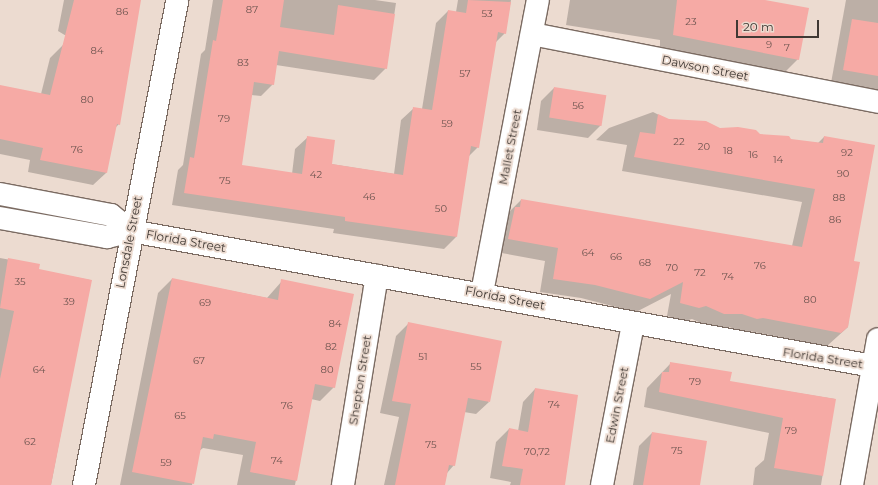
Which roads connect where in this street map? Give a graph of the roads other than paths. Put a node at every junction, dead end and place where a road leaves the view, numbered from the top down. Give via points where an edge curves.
1 (176, 0) edge
2 (538, 0) edge
3 (532, 34) junction
4 (878, 102) edge
5 (0, 194) edge
6 (0, 218) edge
7 (131, 231) junction
8 (377, 276) junction
9 (482, 293) junction
10 (632, 324) junction
11 (878, 339) edge
12 (876, 366) edge
13 (84, 485) edge
14 (343, 485) edge
15 (602, 485) edge
16 (852, 485) edge

1 - 7 street, Lonsdale Street
2 - 3 street, Mallet Street
3 - 4 street, Dawson Street
3 - 9 street, Mallet Street
5 - 7 street, Florida Street via 111,215
6 - 7 street, Florida Street via 107,238
7 - 8 street, Florida Street
7 - 13 street, Lonsdale Street
8 - 9 street, Florida Street
8 - 14 street, Shepton Street
9 - 10 street, Florida Street
10 - 12 street, Florida Street
10 - 15 street, Edwin Street
11 - 12 street
12 - 16 street

